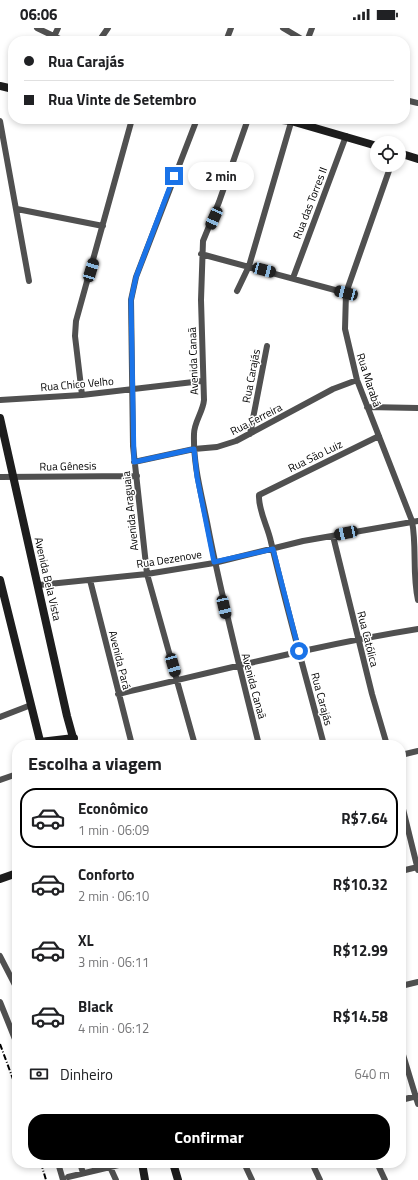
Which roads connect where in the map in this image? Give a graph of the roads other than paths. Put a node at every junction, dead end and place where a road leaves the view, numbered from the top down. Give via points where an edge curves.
1 (37, 28) edge
2 (283, 28) edge
3 (48, 36) edge
4 (297, 36) edge
5 (0, 121) edge
6 (131, 124) edge
7 (194, 124) edge
8 (246, 124) edge
9 (291, 124) edge
10 (306, 124) edge
11 (346, 136) junction
12 (370, 144) edge
13 (406, 155) edge
14 (418, 159) edge
15 (389, 172) edge
16 (17, 209) junction
17 (103, 226) junction
18 (201, 254) junction
19 (249, 266) junction
20 (293, 278) junction
21 (29, 281) dead end
22 (237, 291) dead end
23 (346, 293) junction
24 (268, 346) dead end
25 (357, 380) junction
26 (202, 381) junction
27 (132, 389) junction
28 (82, 395) junction
29 (0, 400) edge
30 (367, 407) junction
31 (418, 408) edge
32 (0, 418) edge
33 (250, 434) junction
34 (379, 436) junction
35 (194, 449) junction
36 (134, 462) junction
37 (14, 475) junction
38 (137, 476) junction
39 (0, 477) edge
40 (259, 495) joint
41 (415, 521) edge
42 (333, 536) junction
43 (273, 549) junction
44 (214, 562) junction
45 (147, 574) junction
46 (90, 580) junction
47 (0, 583) edge
48 (39, 585) junction
49 (418, 600) edge
50 (418, 629) edge
51 (358, 638) junction
52 (299, 651) junction
53 (238, 665) junction
54 (178, 680) junction
55 (118, 694) junction
56 (31, 705) junction
57 (0, 717) edge
58 (39, 740) edge
59 (74, 740) edge
60 (131, 740) edge
61 (194, 740) edge
62 (258, 740) edge
63 (323, 740) edge
64 (386, 740) edge
65 (418, 751) edge
66 (406, 754) edge
67 (12, 776) edge
68 (0, 780) edge
69 (406, 821) edge
70 (418, 868) edge
71 (406, 870) edge
72 (12, 876) edge
73 (0, 880) edge
74 (0, 956) edge
75 (12, 979) edge
76 (418, 982) edge
77 (406, 985) edge
78 (0, 1002) edge
79 (12, 1032) edge
80 (406, 1064) edge
81 (416, 1097) edge
82 (406, 1099) edge
83 (418, 1104) edge
84 (61, 1168) edge
85 (82, 1168) edge
86 (106, 1168) edge
87 (110, 1168) edge
88 (143, 1168) edge
89 (174, 1168) edge
90 (246, 1168) edge
91 (314, 1168) edge
92 (380, 1168) edge
93 (83, 1173) junction
94 (66, 1178) edge
95 (116, 1180) edge
96 (145, 1180) edge
97 (178, 1180) edge
98 (252, 1180) edge
99 (320, 1180) edge
100 (386, 1180) edge

1 - 3 street
2 - 4 street
5 - 16 street
6 - 17 street
7 - 27 street, Avenida Araguaia via 136,277 131,300
8 - 18 street, Avenida Canaã via 218,207 203,241
9 - 19 street
10 - 11 street
11 - 12 street
11 - 20 street, Rua das Torres II
13 - 14 street
15 - 23 street, Rua Marabá
16 - 17 street
16 - 21 street
17 - 28 street via 76,321 75,336
18 - 19 street
18 - 26 street, Avenida Canaã
19 - 20 street
19 - 22 street
20 - 23 street
23 - 25 street, Rua Marabá via 346,329
24 - 33 street, Rua Carajás
25 - 30 street, Rua Marabá
25 - 33 street, Rua Ferreira via 333,389
26 - 27 street, Rua Chico Velho
26 - 35 street, Avenida Canaã via 203,408 194,432
27 - 28 street, Rua Chico Velho
27 - 36 street, Avenida Araguaia
28 - 29 street, Rua Chico Velho
30 - 31 street
30 - 34 street, Rua Marabá
32 - 37 street, Avenida Bela Vista
33 - 35 street, Rua Ferreira via 217,447
34 - 40 street, Rua São Luiz
34 - 41 street, Rua Marabá
35 - 36 street, Rua Ferreira
35 - 44 street, Avenida Canaã
36 - 38 street, Avenida Araguaia
37 - 38 street, Rua Gênesis
37 - 39 street, Rua Gênesis
37 - 48 street, Avenida Bela Vista
38 - 45 street, Avenida Araguaia
40 - 43 street, Rua Carajás
41 - 42 street, Rua Dezenove
41 - 49 street, Rua Marabá via 414,574
42 - 43 street, Rua Dezenove
42 - 51 street, Rua Católica
43 - 44 street, Rua Dezenove
43 - 52 street, Rua Carajás
44 - 45 street, Rua Dezenove
44 - 53 street, Avenida Canaã
45 - 46 street, Rua Dezenove
45 - 54 street, Avenida Araguaia
46 - 48 street, Rua Dezenove
46 - 55 street, Avenida Pará
47 - 56 street
48 - 59 street, Avenida Bela Vista
50 - 51 street
51 - 52 street
51 - 64 street, Rua Católica
52 - 53 street
52 - 63 street, Rua Carajás
53 - 54 street
53 - 62 street, Avenida Canaã
54 - 55 street
54 - 61 street, Avenida Araguaia
55 - 60 street, Avenida Pará
56 - 57 street
56 - 58 street
65 - 66 street
67 - 68 street
69 - 70 street
70 - 71 street
72 - 73 street
74 - 75 street
76 - 77 street
78 - 79 street
80 - 81 street
81 - 82 street
81 - 83 street
84 - 94 street
85 - 93 street
86 - 93 street
87 - 95 street
88 - 96 street
89 - 97 street
90 - 98 street
91 - 99 street
92 - 100 street
93 - 94 street

